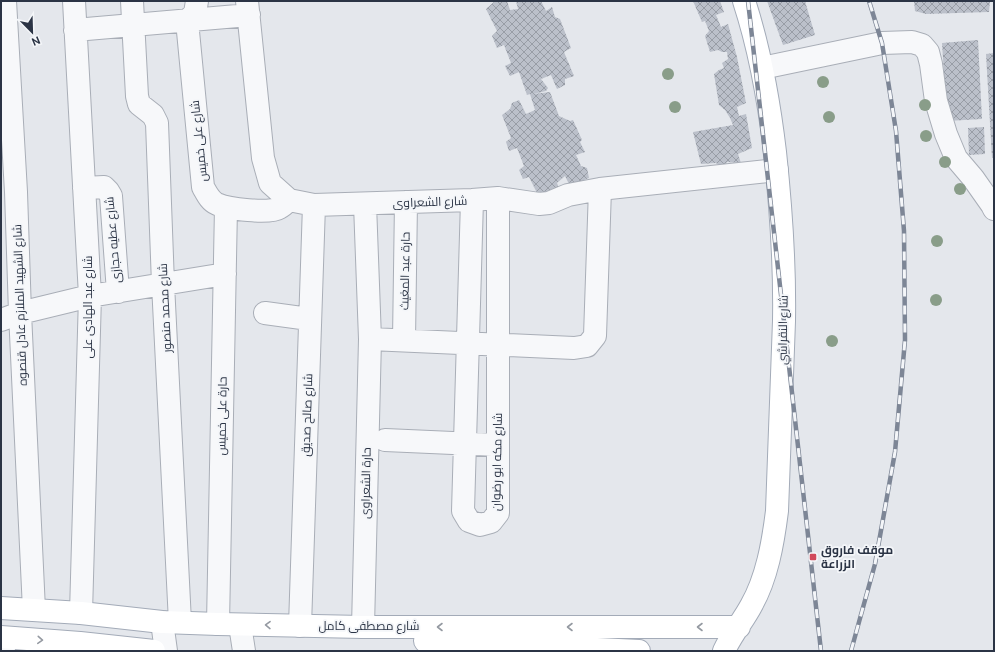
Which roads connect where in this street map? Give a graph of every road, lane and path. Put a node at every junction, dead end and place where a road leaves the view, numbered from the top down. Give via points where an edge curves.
1 (4, 1) edge
2 (74, 1) edge
3 (132, 1) edge
4 (197, 1) edge
5 (744, 1) edge
6 (248, 8) edge
7 (187, 21) junction
8 (133, 25) junction
9 (75, 30) junction
10 (762, 68) junction
11 (777, 170) junction
12 (84, 188) junction
13 (600, 189) junction
14 (498, 198) junction
15 (289, 200) junction
16 (472, 200) junction
17 (406, 202) junction
18 (366, 204) junction
19 (314, 205) junction
20 (226, 207) junction
21 (994, 209) edge
22 (225, 274) junction
23 (163, 284) junction
24 (118, 292) junction
25 (90, 296) junction
26 (265, 313) dead end
27 (10, 316) edge
28 (309, 318) junction
29 (370, 340) junction
30 (404, 340) junction
31 (468, 343) junction
32 (498, 345) junction
33 (385, 440) dead end
34 (465, 444) junction
35 (498, 445) junction
36 (1, 608) edge
37 (34, 610) junction
38 (81, 613) junction
39 (171, 622) junction
40 (218, 624) junction
41 (240, 625) junction
42 (300, 626) junction
43 (363, 627) junction
44 (739, 627) junction
45 (1, 637) edge
46 (1, 641) edge
47 (82, 647) edge
48 (4, 651) edge
49 (154, 651) edge
50 (166, 651) edge
51 (244, 651) edge
52 (639, 651) edge
53 (724, 651) edge

1 - 27 street, شارع الشهيد الملازم عادل قنصوه via 16,192
2 - 9 street, شارع عبد الهادى على
3 - 8 street, شارع محمد منصور
4 - 7 street via 195,13
5 - 10 main road, شارع النقراشي
6 - 7 street
6 - 15 street via 263,158 270,183
7 - 8 street
7 - 20 street, شارع على خميس via 204,187 208,197 216,204
8 - 9 street
8 - 23 street, شارع محمد منصور via 137,96 139,104 153,115 157,123
9 - 12 street, شارع عبد الهادى على
10 - 11 main road, شارع النقراشي
10 - 21 street via 882,43 912,42 922,45 928,52 936,101 956,158
11 - 13 street, شارع الشعراوى
11 - 44 main road, شارع النقراشي via 782,219 784,312 777,511 774,535 761,582 752,605
12 - 24 street, شارع عطيه حجازى via 104,187 111,196
12 - 25 street, شارع عبد الهادى على
13 - 14 street, شارع الشعراوى via 539,204
13 - 32 street via 595,336 587,346 574,348
14 - 16 street, شارع الشعراوى
14 - 32 street, شارع مكه ابو رضوان
15 - 19 street, شارع الشعراوى
15 - 20 street, شارع على خميس via 278,209 266,211
16 - 17 street, شارع الشعراوى
16 - 31 street, شارع مكه ابو رضوان
17 - 18 street, شارع الشعراوى
17 - 30 street, حارة عبد المغيث
18 - 19 street, شارع الشعراوى
18 - 29 street, حارة الشعراوى
19 - 28 street, شارع صالح صديق
20 - 22 street, حارة على خميس
22 - 23 street
22 - 40 street, حارة على خميس
23 - 24 street
23 - 39 street, شارع محمد منصور
24 - 25 street
25 - 27 street
25 - 38 street, شارع عبد الهادى على
26 - 28 street
27 - 37 street, شارع الشهيد الملازم عادل قنصوه
28 - 42 street, شارع صالح صديق
29 - 30 street
29 - 43 street, حارة الشعراوى
30 - 31 street
31 - 32 street
31 - 34 street, شارع مكه ابو رضوان
32 - 35 street, شارع مكه ابو رضوان
33 - 34 street
34 - 35 street
34 - 35 street, شارع مكه ابو رضوان via 463,511 469,521 480,525 491,522 498,513
36 - 37 main road, شارع مصطفى كامل
37 - 38 main road, شارع مصطفى كامل
38 - 39 main road, شارع مصطفى كامل
39 - 40 main road, شارع مصطفى كامل
39 - 50 street, شارع محمد منصور
40 - 41 main road, شارع مصطفى كامل
42 -> 41 main road, شارع مصطفى كامل
41 - 51 street
42 - 43 main road, شارع مصطفى كامل
42 - 52 main road via 377,638
44 -> 43 main road, شارع مصطفى كامل
44 - 53 main road, شارع النقراشي
45 -> 47 main road
46 - 48 street
47 - 49 main road

